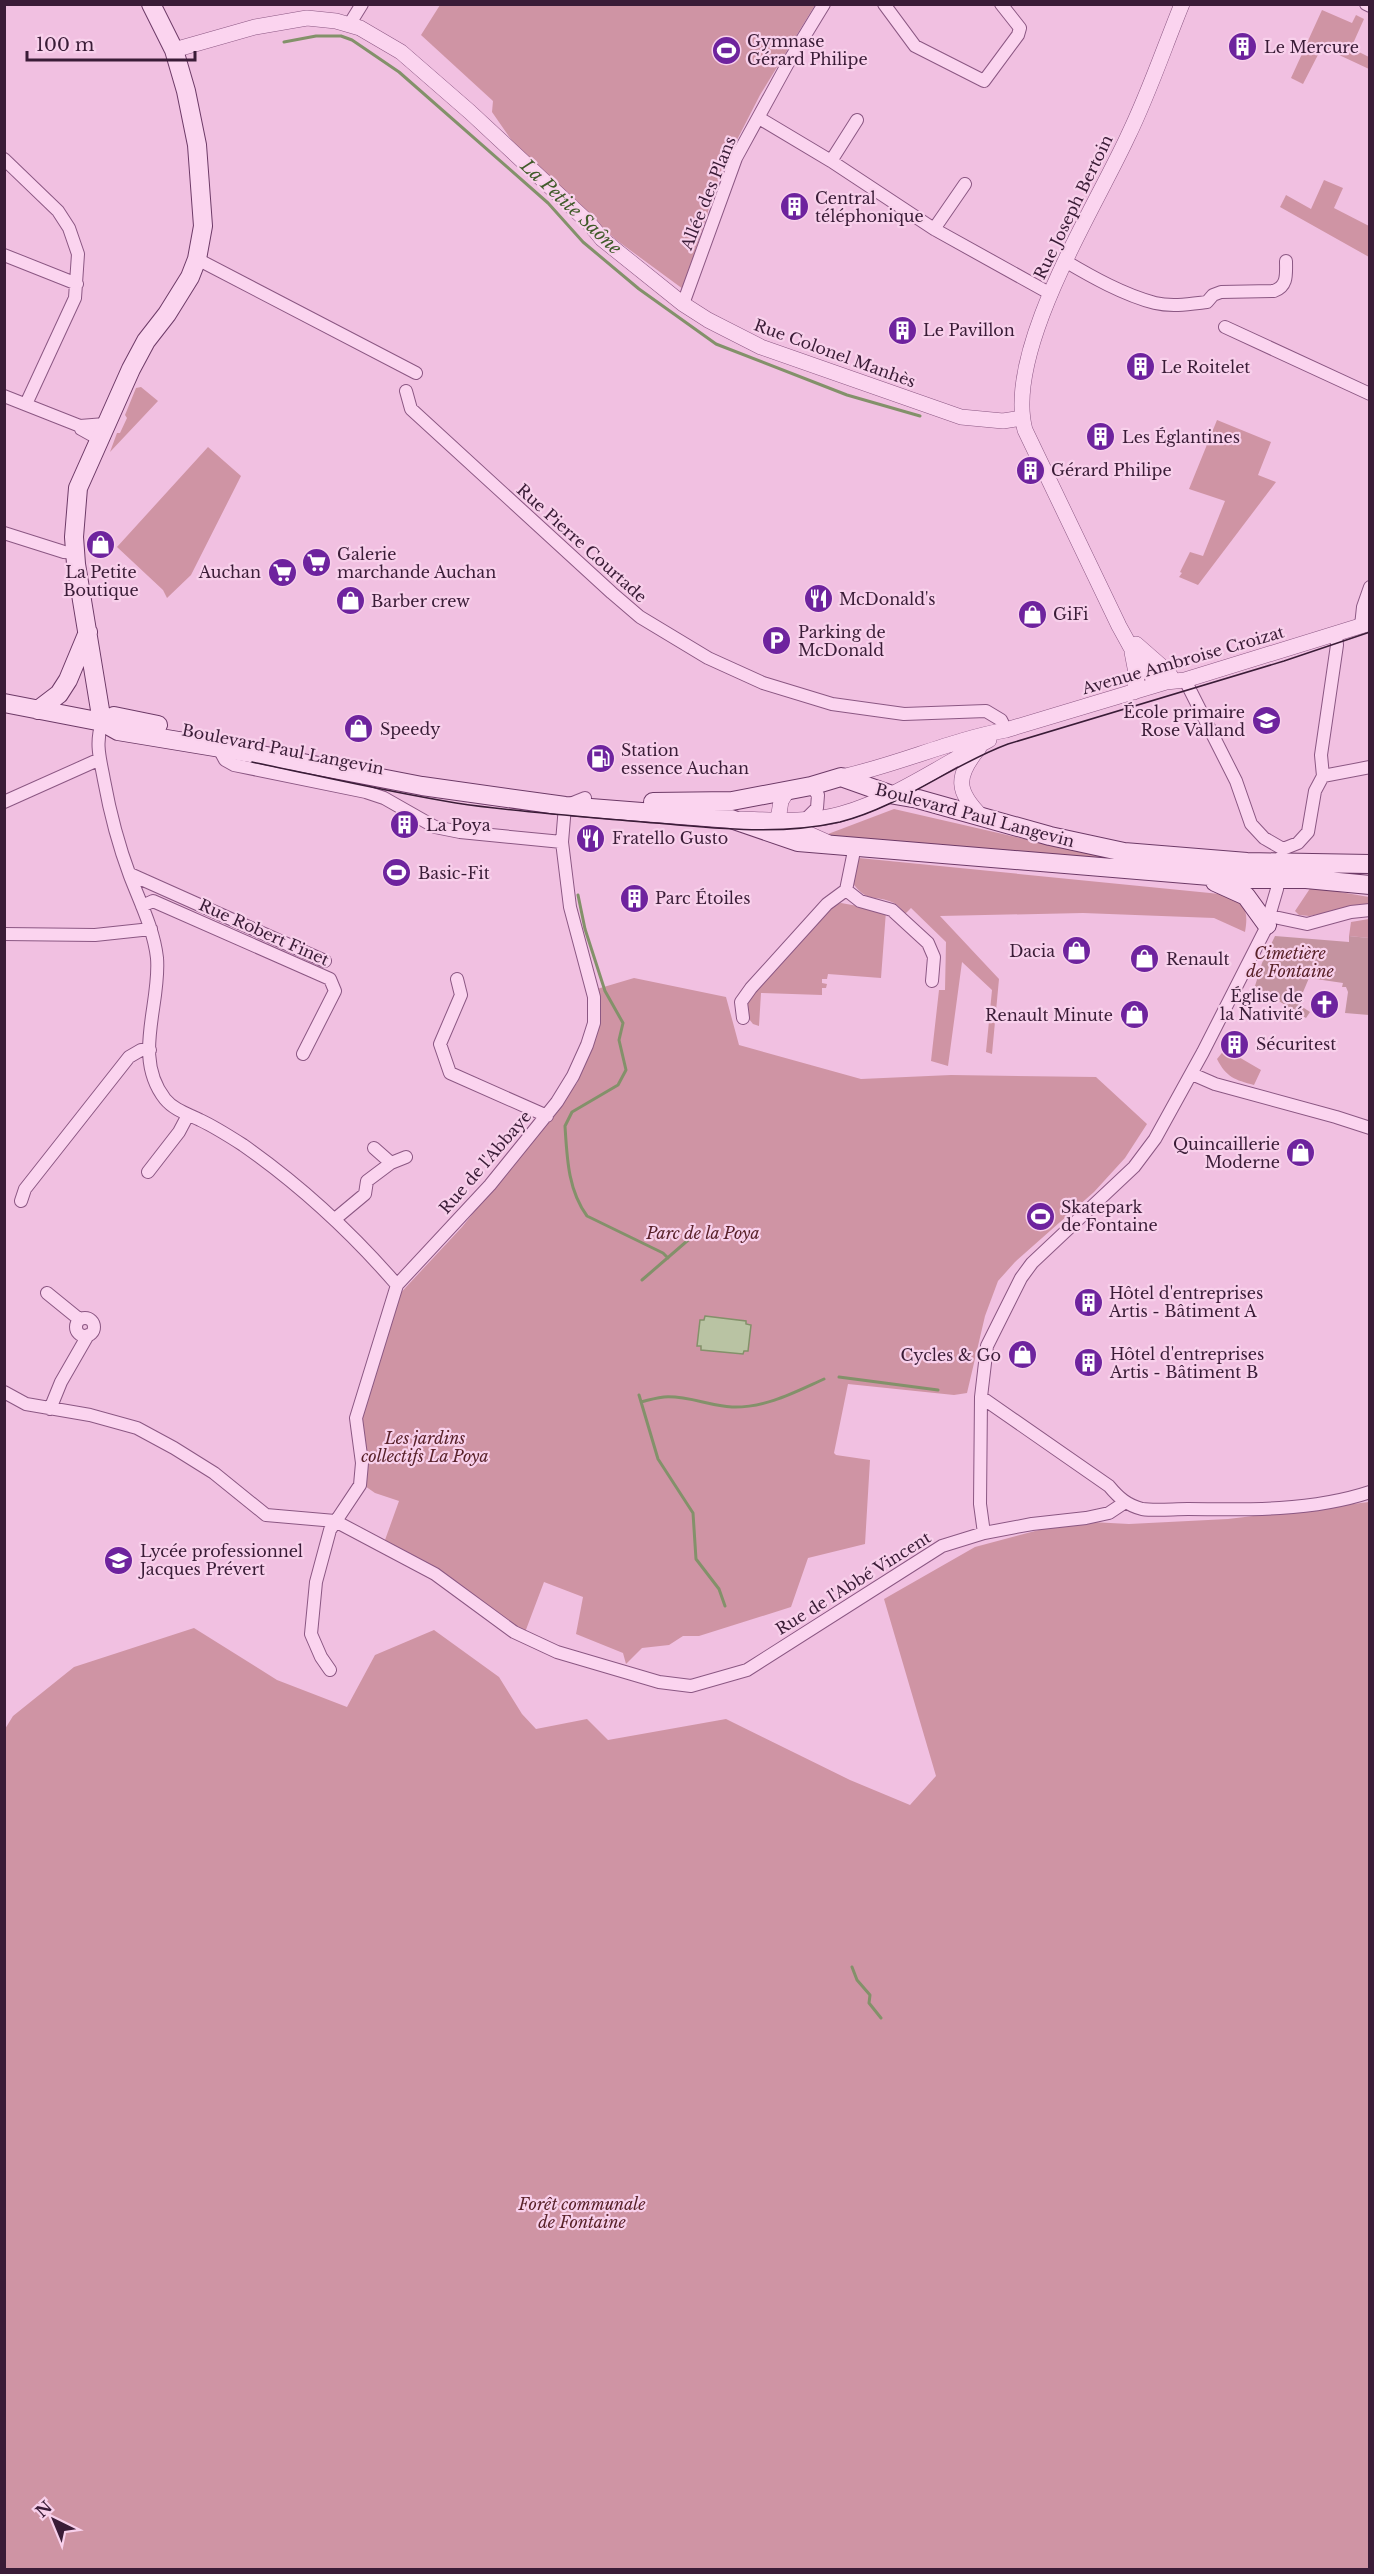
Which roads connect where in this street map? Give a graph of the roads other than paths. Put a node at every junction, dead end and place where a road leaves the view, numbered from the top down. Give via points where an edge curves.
1 (151, 4) edge
2 (362, 4) edge
3 (824, 4) edge
4 (884, 4) edge
5 (1001, 4) edge
6 (1182, 4) edge
7 (1013, 10) edge
8 (349, 25) junction
9 (174, 50) junction
10 (759, 118) junction
11 (858, 120) dead end
12 (4, 159) edge
13 (831, 161) junction
14 (965, 184) dead end
15 (934, 229) junction
16 (4, 255) edge
17 (197, 259) junction
18 (1065, 261) junction
19 (1286, 261) dead end
20 (77, 284) junction
21 (1051, 294) junction
22 (683, 304) junction
23 (1225, 327) dead end
24 (416, 373) dead end
25 (406, 391) dead end
26 (1370, 394) edge
27 (4, 396) edge
28 (27, 404) junction
29 (1022, 418) junction
30 (102, 432) junction
31 (4, 533) edge
32 (75, 553) junction
33 (1370, 587) edge
34 (1366, 624) edge
35 (1119, 626) junction
36 (89, 631) junction
37 (1336, 635) junction
38 (1130, 646) junction
39 (1175, 681) junction
40 (1134, 692) junction
41 (4, 703) edge
42 (38, 710) junction
43 (102, 722) junction
44 (1006, 730) junction
45 (984, 743) junction
46 (218, 747) junction
47 (100, 759) junction
48 (1370, 767) edge
49 (1323, 776) junction
50 (841, 777) junction
51 (811, 786) junction
52 (788, 790) junction
53 (889, 794) junction
54 (585, 798) junction
55 (4, 802) edge
56 (565, 806) junction
57 (982, 817) junction
58 (807, 818) junction
59 (731, 819) junction
60 (778, 820) junction
61 (562, 842) junction
62 (832, 844) junction
63 (855, 846) junction
64 (1281, 864) junction
65 (1370, 864) edge
66 (130, 874) junction
67 (1190, 874) junction
68 (1370, 885) edge
69 (846, 890) junction
70 (142, 906) junction
71 (1370, 910) edge
72 (1269, 921) junction
73 (151, 929) junction
74 (4, 934) edge
75 (325, 961) dead end
76 (457, 979) dead end
77 (932, 981) dead end
78 (743, 1018) dead end
79 (150, 1050) junction
80 (303, 1054) dead end
81 (1192, 1074) junction
82 (188, 1115) junction
83 (547, 1116) junction
84 (1370, 1128) edge
85 (374, 1148) dead end
86 (406, 1157) dead end
87 (391, 1163) junction
88 (148, 1172) dead end
89 (21, 1201) dead end
90 (335, 1219) junction
91 (398, 1285) junction
92 (47, 1293) dead end
93 (8, 1394) edge
94 (981, 1397) junction
95 (50, 1409) junction
96 (1370, 1492) edge
97 (1124, 1503) junction
98 (335, 1521) junction
99 (984, 1533) junction
100 (330, 1670) dead end

1 - 9 main road
2 - 8 street
3 - 10 street, Allée des Plans
4 - 7 street via 915,46 984,81 1018,35 1020,28
5 - 7 street
6 - 18 street, Rue Joseph Bertoin via 1140,111
8 - 9 street, Rue Colonel Manhès via 307,18 280,21
8 - 22 street, Rue Colonel Manhès via 380,38 400,52 470,111 602,238
9 - 17 main road via 197,145 203,226
10 - 13 street
10 - 22 street, Allée des Plans via 736,158
11 - 13 street
12 - 20 street via 58,211 69,228 78,254
13 - 15 street
14 - 15 street
15 - 21 street
16 - 20 street
17 - 24 street
17 - 30 main road via 167,314 146,341
18 - 19 street via 1154,303 1183,305 1207,302 1221,292 1281,288 1285,284
18 - 21 street, Rue Joseph Bertoin
20 - 28 street via 75,298
21 - 29 street, Rue Joseph Bertoin via 1028,363
22 - 29 street, Rue Colonel Manhès via 761,346 951,414 1003,421
23 - 26 street
25 - 44 street, Rue Pierre Courtade via 411,409 570,557 640,617 708,658 763,683 832,704 904,714 986,711 1002,720
27 - 28 street
28 - 30 street
29 - 35 street, Rue Joseph Bertoin
30 - 32 main road via 78,488
31 - 32 street
32 - 36 main road
33 - 34 street via 1363,607
34 - 37 street, Avenue Ambroise Croizat
35 - 38 street, Rue Joseph Bertoin
35 - 39 street, Rue Joseph Bertoin
36 - 42 main road via 59,694
36 - 43 main road
37 - 39 street, Avenue Ambroise Croizat
37 - 49 street via 1321,755
38 - 39 street, Rue Joseph Bertoin via 1152,676
38 - 40 street, Rue Joseph Bertoin via 1136,665
39 - 40 street, Avenue Ambroise Croizat
39 - 64 street via 1236,781 1251,824
40 - 44 street, Avenue Ambroise Croizat
41 - 42 main road
42 - 43 main road
43 - 46 main road, Boulevard Paul Langevin via 118,731
43 - 47 street via 97,739
43 - 54 main road, Boulevard Paul Langevin via 114,716 390,770
44 - 45 street, Avenue Ambroise Croizat
44 - 50 street, Avenue Ambroise Croizat
45 - 53 street, Avenue Ambroise Croizat
45 - 57 street, Avenue Ambroise Croizat via 970,759 962,781 965,800
46 - 56 main road, Boulevard Paul Langevin via 422,786
46 - 61 street, Boulevard Paul Langevin via 220,755 234,765 366,792 435,827
47 - 55 street
47 - 66 street via 112,823
48 - 49 street
49 - 64 street via 1315,791 1308,832
50 - 51 main road, Boulevard Paul Langevin
50 - 53 main road, Boulevard Paul Langevin
51 - 52 main road, Boulevard Paul Langevin
51 - 58 street via 818,795 817,808
52 - 54 main road, Boulevard Paul Langevin via 732,801
52 - 60 street via 781,801
53 - 57 main road, Boulevard Paul Langevin
53 - 58 street, Avenue Ambroise Croizat via 841,814
54 - 56 street, Boulevard Paul Langevin
56 - 59 main road, Boulevard Paul Langevin
56 - 61 street, Rue de l'Abbaye
57 - 64 main road, Boulevard Paul Langevin via 1124,852
58 - 60 street, Avenue Ambroise Croizat
59 - 60 street, Avenue Ambroise Croizat
59 - 62 main road, Boulevard Paul Langevin via 798,842
60 - 62 street, Boulevard Paul Langevin
61 - 83 street, Rue de l'Abbaye via 570,907 591,980 595,1010 591,1034 573,1076
62 - 63 main road, Boulevard Paul Langevin
63 - 67 main road, Boulevard Paul Langevin
63 - 69 street
64 - 65 main road, Boulevard Paul Langevin
64 - 67 main road, Boulevard Paul Langevin
64 - 68 main road, Boulevard Paul Langevin
64 - 72 street
66 - 70 street
66 - 75 street, Rue Robert Finet
67 - 72 main road via 1246,896
69 - 77 street via 860,901 892,910 928,943 934,957
69 - 78 street via 827,904 751,988 741,1002
70 - 73 street
70 - 80 street, Rue Robert Finet via 153,901 330,980 335,991
71 - 72 street via 1307,924
72 - 81 street
73 - 74 street via 95,935
73 - 79 street via 157,958 148,1028
76 - 83 street via 461,995 440,1044 450,1073
79 - 82 street via 159,1090 166,1101
79 - 89 street via 129,1057 25,1189
81 - 84 street
81 - 94 street via 1155,1139 1134,1167 1045,1248 1021,1278 987,1346
82 - 88 street
82 - 90 street via 244,1146
83 - 91 street, Rue de l'Abbaye
85 - 87 street
86 - 87 street
87 - 90 street via 367,1181 365,1194
90 - 91 street
91 - 98 street, Rue de l'Abbaye via 356,1418 362,1463 360,1485
92 - 95 street via 79,1320 88,1318 94,1328 61,1382
93 - 95 street via 26,1404
94 - 97 street via 1109,1486
94 - 99 street via 980,1504
95 - 98 street via 137,1428 219,1477 266,1515
96 - 97 street via 1326,1502 1235,1510 1143,1509
97 - 99 street, Rue de l'Abbé Vincent via 1109,1513 1086,1518
98 - 99 street, Rue de l'Abbé Vincent via 435,1574 514,1632 557,1652 659,1682 691,1686 747,1670 942,1546
98 - 100 street, Rue de l'Abbaye via 316,1581 311,1626 315,1643

